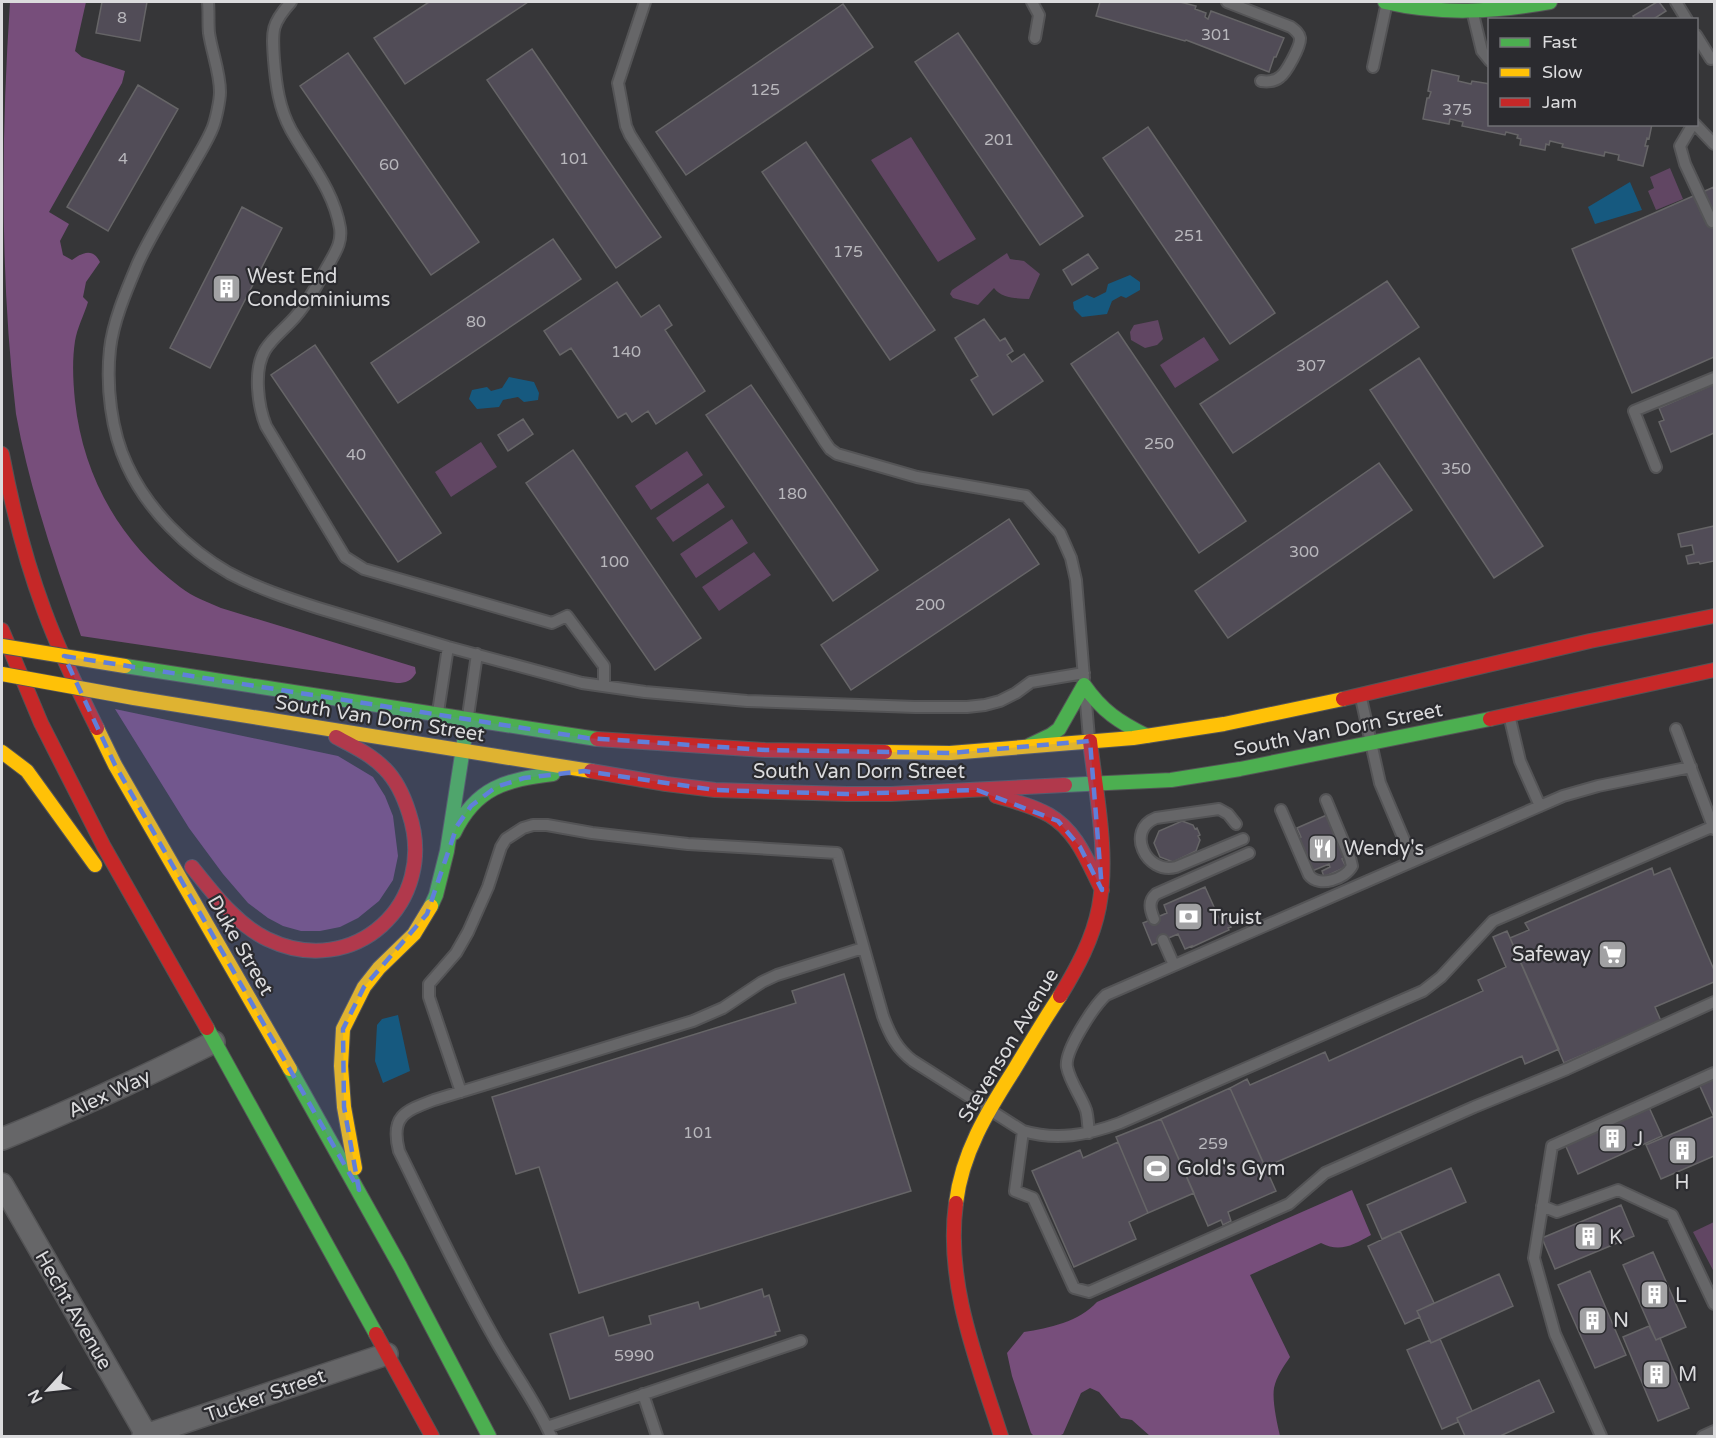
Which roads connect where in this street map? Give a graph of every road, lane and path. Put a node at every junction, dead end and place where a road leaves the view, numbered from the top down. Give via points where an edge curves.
1 (208, 2) edge
2 (291, 2) edge
3 (645, 2) edge
4 (1032, 2) edge
5 (1227, 2) edge
6 (1386, 2) edge
7 (1550, 2) edge
8 (1676, 2) edge
9 (1473, 12) junction
10 (1269, 18) junction
11 (1686, 18) edge
12 (1264, 30) dead end
13 (1035, 38) dead end
14 (1698, 38) edge
15 (1488, 58) edge
16 (1711, 59) dead end
17 (1373, 67) dead end
18 (1261, 81) dead end
19 (1693, 126) edge
20 (1696, 126) edge
21 (1714, 144) edge
22 (1713, 222) dead end
23 (1714, 378) edge
24 (2, 454) edge
25 (1656, 467) dead end
26 (1714, 616) edge
27 (2, 630) edge
28 (2, 646) edge
29 (448, 647) junction
30 (477, 654) junction
31 (1714, 670) edge
32 (2, 674) edge
33 (1084, 679) junction
34 (604, 686) junction
35 (1360, 695) junction
36 (1509, 715) junction
37 (468, 720) junction
38 (320, 728) junction
39 (1676, 729) dead end
40 (436, 730) junction
41 (1147, 736) junction
42 (1090, 741) junction
43 (1371, 743) junction
44 (1025, 747) junction
45 (462, 750) junction
46 (2, 752) edge
47 (115, 765) junction
48 (1691, 767) junction
49 (584, 771) junction
50 (1094, 784) junction
51 (977, 790) junction
52 (1326, 800) dead end
53 (1540, 806) junction
54 (1281, 810) dead end
55 (1236, 824) dead end
56 (1714, 827) edge
57 (1243, 839) dead end
58 (447, 851) junction
59 (1249, 853) dead end
60 (1413, 861) junction
61 (1102, 890) junction
62 (1154, 919) dead end
63 (1163, 940) dead end
64 (863, 948) junction
65 (161, 949) junction
66 (1174, 965) junction
67 (1714, 1002) edge
68 (214, 1042) junction
69 (1714, 1073) edge
70 (460, 1092) junction
71 (989, 1109) junction
72 (1023, 1131) junction
73 (1089, 1133) junction
74 (2, 1139) edge
75 (2, 1184) edge
76 (359, 1190) junction
77 (1542, 1206) junction
78 (1714, 1304) edge
79 (801, 1341) dead end
80 (387, 1354) junction
81 (644, 1394) junction
82 (1714, 1431) edge
83 (549, 1432) edge
84 (997, 1434) edge
85 (146, 1436) edge
86 (432, 1437) edge
87 (489, 1437) edge
88 (657, 1437) edge
89 (1601, 1437) edge
90 (1703, 1437) edge

1 - 29 lane via 220,93 213,127 139,262 115,323 110,348 111,405 127,464 140,489 178,535 228,572 281,597
2 - 34 lane via 275,23 272,35 275,82 280,106 291,129 328,191 341,242 303,308 264,352 258,383 266,426 345,557 364,569 552,623 567,616 603,666
3 - 33 lane via 618,83 630,135 830,449 917,477 1026,496 1060,532 1071,558
4 - 13 lane via 1039,15
5 - 10 lane
6 - 9 main road
6 - 17 lane
7 - 9 main road
8 - 11 lane
9 - 15 lane via 1482,51
10 - 12 lane
10 - 18 lane via 1295,30 1300,43 1278,79
14 - 16 lane
19 - 22 lane via 1680,146
20 - 21 lane
23 - 25 lane via 1634,411
24 - 47 main road, Duke Street via 21,537 45,610 85,706
26 - 35 main road, South Van Dorn Street
27 - 65 main road via 41,723
28 - 40 main road, South Van Dorn Street, bridge via 125,666
29 - 30 lane
29 - 40 lane
30 - 34 lane via 565,680
30 - 37 lane
31 - 36 main road, South Van Dorn Street
32 - 38 main road, South Van Dorn Street, bridge
33 - 34 lane via 1031,682 1016,693 985,705 915,707 747,701
33 - 41 main road via 1103,710
33 - 42 lane
33 - 44 main road via 1059,729
35 - 41 main road, South Van Dorn Street
35 - 43 lane
36 - 43 main road, South Van Dorn Street
36 - 53 lane via 1520,761
37 - 40 main road, South Van Dorn Street
37 - 44 main road, South Van Dorn Street via 587,738 765,750 950,753
37 - 45 main road
38 - 40 main road, South Van Dorn Street
38 - 47 main road via 385,769 404,799 415,836 415,863 398,908 368,937 348,948 332,951 287,947 268,940 242,922 213,894
39 - 48 lane
40 - 45 main road, South Van Dorn Street
41 - 42 main road, South Van Dorn Street
42 - 44 main road, South Van Dorn Street
42 - 50 main road, Stevenson Avenue
43 - 50 main road, South Van Dorn Street via 1240,770 1171,780
43 - 60 lane via 1380,783
45 - 49 main road, South Van Dorn Street
45 - 58 main road
46 - 65 main road via 27,771
47 - 76 main road, Duke Street
48 - 53 lane via 1588,788
48 - 56 lane
49 - 51 main road, South Van Dorn Street via 715,789 848,794
49 - 58 main road via 524,778 496,787 471,806
50 - 51 main road, South Van Dorn Street
50 - 61 main road, Stevenson Avenue
51 - 61 main road via 1034,808 1066,827
52 - 54 lane via 1352,866 1325,882 1309,876
53 - 60 lane
55 - 57 lane via 1219,809 1156,818 1142,830 1144,855 1168,869
56 - 73 lane via 1493,921 1441,978 1423,991
58 - 76 main road via 427,914 414,934 364,987 343,1029 344,1107
59 - 62 lane via 1156,894 1150,907
60 - 66 lane
61 - 71 main road, Stevenson Avenue via 1091,936 1072,976
63 - 66 lane
64 - 70 lane via 777,975 723,1008 693,1021
64 - 70 lane via 837,853 687,844 547,825 523,828 501,847 468,932 429,984 429,997
64 - 71 lane via 883,1016 898,1048
65 - 68 main road
66 - 73 lane via 1106,995 1087,1018 1067,1059 1067,1068 1086,1111
67 - 72 lane via 1325,1173 1289,1204 1089,1292 1074,1288 1033,1198 1015,1191
68 - 74 street, Alex Way
68 - 80 main road
69 - 77 lane via 1552,1146
70 - 83 lane via 410,1109 399,1119 399,1151 486,1324
71 - 72 lane
71 - 84 main road, Stevenson Avenue via 958,1185 952,1245 959,1298
72 - 73 lane via 1054,1137
75 - 85 street, Hecht Avenue
76 - 87 main road, Duke Street
77 - 78 lane via 1557,1212 1618,1190 1672,1215
77 - 89 lane via 1533,1258 1556,1334
79 - 81 lane
80 - 85 street, Tucker Street
80 - 86 main road
81 - 83 lane
81 - 88 lane
82 - 90 lane

